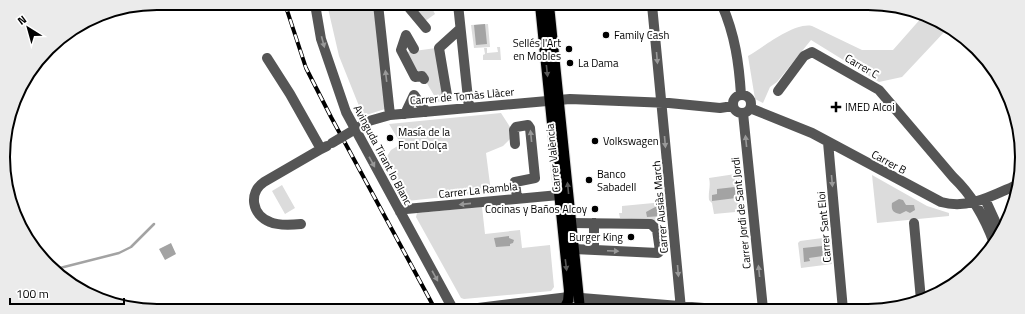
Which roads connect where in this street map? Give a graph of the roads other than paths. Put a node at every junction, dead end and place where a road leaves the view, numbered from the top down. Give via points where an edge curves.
1 (317, 10) edge
2 (379, 10) edge
3 (411, 10) edge
4 (458, 10) edge
5 (541, 10) edge
6 (549, 10) edge
7 (653, 10) edge
8 (724, 10) edge
9 (426, 28) dead end
10 (460, 29) junction
11 (401, 50) junction
12 (383, 52) junction
13 (267, 58) dead end
14 (417, 78) dead end
15 (778, 90) dead end
16 (447, 95) dead end
17 (741, 95) junction
18 (554, 100) junction
19 (662, 103) junction
20 (733, 106) junction
21 (469, 108) junction
22 (747, 111) junction
23 (426, 112) junction
24 (405, 114) junction
25 (390, 115) junction
26 (828, 142) junction
27 (515, 144) dead end
28 (321, 149) junction
29 (1012, 187) edge
30 (559, 195) junction
31 (517, 198) junction
32 (985, 199) junction
33 (975, 203) junction
34 (400, 212) junction
35 (914, 222) dead end
36 (571, 223) junction
37 (594, 223) junction
38 (301, 224) dead end
39 (997, 226) edge
40 (991, 237) edge
41 (574, 249) junction
42 (594, 250) junction
43 (920, 294) edge
44 (574, 297) junction
45 (450, 304) edge
46 (513, 304) edge
47 (568, 304) edge
48 (578, 304) edge
49 (642, 304) edge
50 (681, 304) edge
51 (763, 304) edge
52 (842, 304) edge

1 -> 34 street, Avinguda Tirant lo Blanc via 322,38 346,112
2 - 12 street
3 - 9 street
4 - 10 street
5 -> 18 main road, Carrer València
6 - 18 main road, Carrer València
7 -> 19 street
8 - 17 street via 736,45
10 - 16 street via 439,48
10 - 21 street
11 - 11 street via 416,49 406,35
11 - 12 street
11 - 14 street
25 -> 12 street
13 - 28 street
15 - 33 street, Carrer C via 804,56 812,52 871,85 882,94 966,189
17 - 20 street via 735,98
17 - 22 street via 750,100
18 - 19 street
18 - 21 street, Carrer de Tomàs Llàcer
18 - 30 main road, Carrer València
36 -> 18 main road, Carrer València
19 - 20 street via 720,108
19 -> 50 street, Carrer Ausiàs March
20 - 22 street via 738,113
21 - 23 street, Carrer de Tomàs Llàcer
22 - 26 street, Carrer B via 793,125
51 -> 22 street, Carrer Jordi de Sant Jordi
23 - 24 street, Carrer de Tomàs Llàcer
23 - 24 street via 414,95
24 - 25 street, Carrer de Tomàs Llàcer
25 - 28 street, Carrer de Tomàs Llàcer, bridge via 369,121
26 - 33 street, Carrer B via 935,200 955,205
26 -> 52 street, Carrer Sant Eloi
31 -> 27 street via 515,182 535,178 528,126 516,127
28 - 38 street, Carrer de Tomàs Llàcer via 264,182 254,195 256,208 266,220 277,224
29 - 32 street, Carrer B
30 - 31 street, Carrer La Rambla
30 -> 44 main road, Carrer València
31 -> 34 street, Carrer La Rambla via 406,209
32 - 33 street, Carrer B
32 - 39 street
33 - 40 street
34 -> 45 street, Avinguda Tirant lo Blanc
35 - 43 street
36 - 37 street
36 - 41 main road, Carrer València
37 - 42 street
42 -> 37 street via 658,253 660,251 654,225
41 - 42 street
41 - 44 main road, Carrer València
44 - 46 street
44 - 47 main road
44 - 48 main road, Carrer València
44 - 49 street

